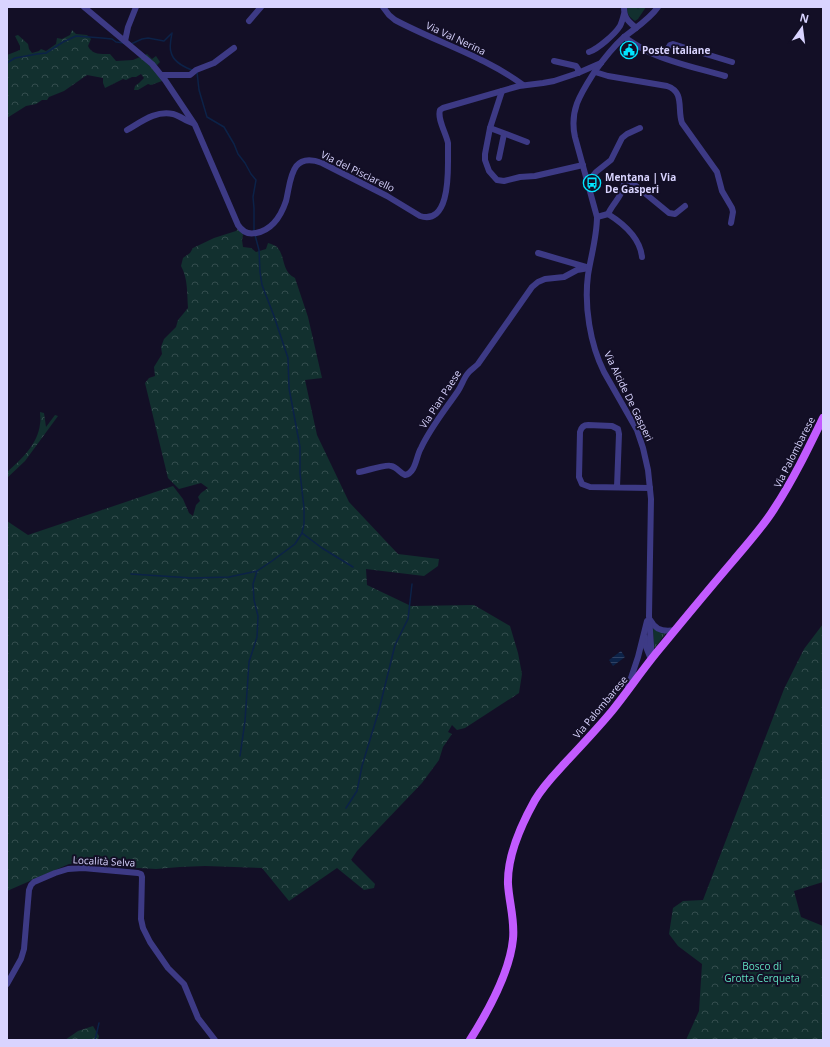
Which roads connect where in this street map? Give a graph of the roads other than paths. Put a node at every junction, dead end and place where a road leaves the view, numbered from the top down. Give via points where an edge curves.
1 (84, 7) edge
2 (136, 7) edge
3 (262, 7) edge
4 (383, 7) edge
5 (658, 7) edge
6 (624, 10) edge
7 (249, 21) dead end
8 (636, 28) junction
9 (624, 37) junction
10 (125, 41) junction
11 (234, 48) dead end
12 (589, 52) dead end
13 (660, 56) junction
14 (554, 61) dead end
15 (732, 62) dead end
16 (601, 64) junction
17 (595, 72) junction
18 (578, 73) junction
19 (162, 75) junction
20 (726, 76) dead end
21 (523, 85) junction
22 (502, 91) junction
23 (193, 123) junction
24 (490, 128) junction
25 (640, 128) dead end
26 (127, 130) dead end
27 (504, 134) junction
28 (527, 142) dead end
29 (499, 158) dead end
30 (583, 165) junction
31 (588, 184) junction
32 (685, 206) dead end
33 (608, 214) junction
34 (597, 217) junction
35 (731, 224) dead end
36 (538, 253) dead end
37 (642, 257) dead end
38 (589, 268) junction
39 (823, 418) edge
40 (359, 472) dead end
41 (617, 488) junction
42 (650, 488) junction
43 (649, 616) junction
44 (645, 630) junction
45 (675, 630) junction
46 (651, 659) junction
47 (627, 692) junction
48 (7, 984) edge
49 (215, 1040) edge
50 (470, 1040) edge

1 - 10 street, Via del Pisciarello
2 - 10 street
3 - 7 street
4 - 21 street, Via Val Nerina via 397,21 491,65
5 - 8 street, Via Alcide De Gasperi
6 - 8 street via 629,22
6 - 12 street via 621,24 617,29
8 - 9 street, Via Alcide De Gasperi
9 - 13 street
9 - 16 street, Via Alcide De Gasperi
10 - 19 street, Via del Pisciarello
11 - 19 street via 213,64 190,75
13 - 15 street via 672,44
13 - 20 street
14 - 18 street via 576,66
16 - 17 street, Via Alcide De Gasperi
16 - 18 street, Via del Pisciarello
17 - 30 street, Via Alcide De Gasperi via 579,97 574,116 575,135
17 - 35 street via 665,85 676,90 682,123 716,171 722,191 731,205
18 - 21 street, Via del Pisciarello via 548,82
19 - 23 street, Via del Pisciarello
21 - 22 street, Via del Pisciarello
22 - 23 street, Via del Pisciarello via 439,111 448,143 447,188 439,210 427,217 420,216 381,192 317,161 308,160 298,164 293,171 279,218 269,228 255,233 244,231 238,225
22 - 24 street
23 - 26 street via 162,113
24 - 27 street
24 - 30 street via 485,160 490,172 499,180 537,176
25 - 31 street via 622,138 611,160 596,172
27 - 28 street
27 - 29 street
30 - 31 street, Via Alcide De Gasperi
31 - 34 street, Via Alcide De Gasperi
32 - 33 street via 675,214 669,213 628,180
33 - 34 street
33 - 37 street via 627,228 640,246
34 - 38 street, Via Alcide De Gasperi
36 - 38 street
38 - 40 street, Via Pian Paese via 577,270 564,277 545,279 533,286 478,364 468,373 420,449 410,473 401,474 389,466
38 - 42 street, Via Alcide De Gasperi via 587,306 594,345 604,372 638,434 647,462
39 - 45 main road, Via Palombarese via 774,510
41 - 41 street via 587,487 580,482 580,432 584,426 612,426 618,429
41 - 42 street
42 - 43 street, Via Alcide De Gasperi
43 - 44 street, Via Alcide De Gasperi
43 - 45 street via 652,624 658,629
43 - 46 street, Via Alcide De Gasperi
44 - 46 street, Via Alcide De Gasperi via 646,647
44 - 47 street, Via Alcide De Gasperi
45 - 46 main road, Via Palombarese
46 - 47 main road, Via Palombarese
47 - 50 main road, Via Palombarese via 542,788 521,827 508,877 514,928 512,946 501,981
48 - 49 street, Località Selva via 24,949 29,890 32,884 55,873 71,869 138,872 142,877 141,919 144,931 163,962 184,984 198,1018

